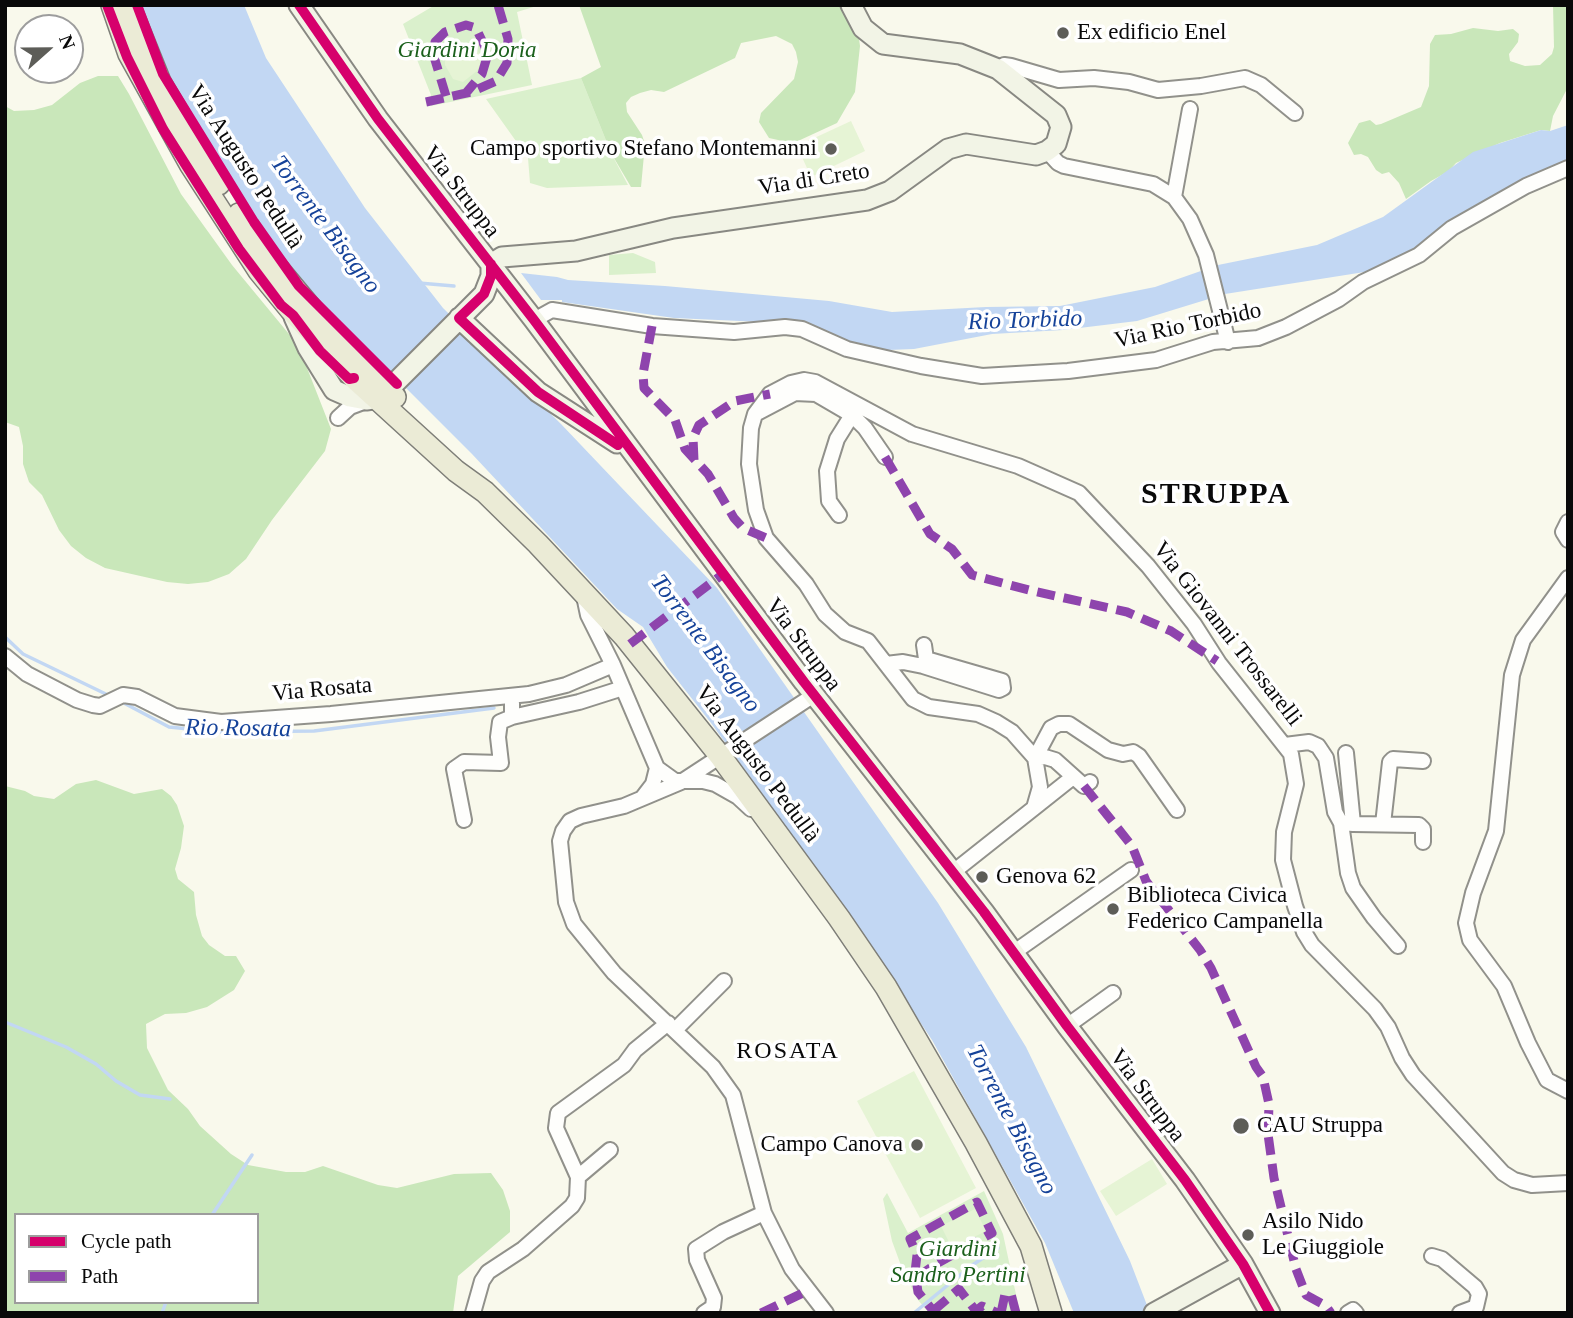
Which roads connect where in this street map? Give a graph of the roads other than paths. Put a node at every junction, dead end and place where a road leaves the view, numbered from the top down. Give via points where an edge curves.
1 (112, 5) edge
2 (129, 5) edge
3 (299, 5) edge
4 (851, 5) edge
5 (998, 69) junction
6 (1190, 109) dead end
7 (1295, 113) dead end
8 (1047, 151) junction
9 (1568, 168) edge
10 (1174, 197) junction
11 (491, 264) junction
12 (484, 294) junction
13 (518, 299) junction
14 (290, 309) junction
15 (458, 319) junction
16 (534, 320) junction
17 (1228, 342) junction
18 (584, 388) junction
19 (334, 390) junction
20 (382, 394) junction
21 (555, 403) junction
22 (755, 414) junction
23 (852, 415) junction
24 (885, 457) dead end
25 (642, 466) junction
26 (839, 515) dead end
27 (1568, 522) edge
28 (1568, 540) edge
29 (1568, 578) edge
30 (584, 593) junction
31 (924, 645) dead end
32 (5, 656) edge
33 (886, 664) junction
34 (613, 665) junction
35 (623, 688) junction
36 (512, 696) junction
37 (809, 699) junction
38 (512, 717) junction
39 (1285, 745) junction
40 (1346, 753) dead end
41 (725, 755) junction
42 (1035, 758) junction
43 (1423, 761) dead end
44 (657, 768) junction
45 (681, 782) junction
46 (666, 790) junction
47 (642, 798) junction
48 (1034, 808) junction
49 (1177, 810) dead end
50 (464, 820) dead end
51 (1347, 823) junction
52 (1383, 824) junction
53 (775, 831) junction
54 (1423, 842) dead end
55 (1131, 870) dead end
56 (953, 873) junction
57 (1398, 946) dead end
58 (1013, 953) junction
59 (724, 981) dead end
60 (1113, 993) dead end
61 (1067, 1026) junction
62 (671, 1027) junction
63 (1568, 1091) edge
64 (610, 1150) dead end
65 (578, 1177) junction
66 (1568, 1183) edge
67 (764, 1213) junction
68 (1017, 1223) junction
69 (1432, 1256) dead end
70 (1243, 1264) junction
71 (1156, 1312) edge
72 (473, 1313) edge
73 (704, 1313) edge
74 (827, 1313) edge
75 (1037, 1313) edge
76 (1051, 1313) edge
77 (1270, 1313) edge
78 (1348, 1313) edge
79 (1356, 1313) edge
80 (1460, 1313) edge

1 - 14 main road, Via Augusto Pedullà via 129,54 190,164 259,271
2 - 20 main road, Via Augusto Pedullà via 160,82 224,193 278,269
3 - 11 street, Via Struppa via 378,119
4 - 5 street via 863,27 883,44 960,54
5 - 7 street via 1010,65 1059,80 1094,78 1158,90 1245,78
5 - 8 street via 1059,121 1059,139
6 - 10 street
8 - 10 street via 1064,166 1153,184
8 - 11 street, Via di Creto via 1029,154 966,144 948,149 890,191 867,200 673,228 576,251 502,257
9 - 17 street, Via Rio Torbido via 1462,222 1419,255 1321,309 1258,338
10 - 17 street via 1190,219 1208,261
11 - 12 street
11 - 13 street, Via Struppa
12 - 13 street via 501,292
12 - 15 street
13 - 16 street, Via Struppa
14 - 19 street, Via Augusto Pedullà
14 - 20 main road, Via Augusto Pedullà via 354,378
15 - 20 street
15 - 21 street
16 - 17 street, Via Rio Torbido via 552,310 652,326 734,332 802,329 847,349 982,376 1156,360 1205,344
16 - 18 street, Via Struppa
18 - 21 street via 583,405
18 - 25 street, Via Struppa
19 - 20 street via 350,397
19 - 20 street, Via Augusto Pedullà via 338,418 350,407
20 - 30 main road, Via Augusto Pedullà via 455,453 485,492
21 - 25 street via 611,438
22 - 23 street via 796,393 808,392
22 - 33 street via 749,464 766,538 825,614 845,632 868,641
22 - 39 street, Via Giovanni Trossarelli via 770,394 791,383 815,382 912,434 1012,463 1079,492 1148,566
23 - 24 street
23 - 26 street via 827,471 829,501
25 - 37 street, Via Struppa
27 - 28 street via 1563,532
29 - 63 street via 1523,640 1512,675 1496,831 1466,923 1467,934 1504,986 1547,1080
30 - 34 street via 588,615
30 - 41 main road, Via Augusto Pedullà
31 - 33 street via 926,659 1002,681 1003,688 923,666
32 - 36 street, Via Rosata via 27,674 93,705 123,695 175,716 221,722
33 - 42 street via 921,704 978,714 996,722 1012,732
34 - 35 street
34 - 36 street, Via Rosata via 565,685
35 - 38 street
35 - 44 street
36 - 38 street
37 - 41 street
37 - 56 street, Via Struppa
38 - 50 street via 500,722 501,763 464,762 454,769
39 - 51 street via 1309,742 1318,746 1328,768 1332,803
39 - 66 street, Via Giovanni Trossarelli via 1295,765 1296,784 1284,832 1283,860 1304,932 1322,957 1375,1009 1413,1075 1494,1162 1514,1180 1532,1185
40 - 51 street
41 - 45 street
41 - 53 main road, Via Augusto Pedullà
42 - 48 street via 1040,787
42 - 48 street via 1055,760 1082,782
42 - 49 street via 1051,728 1069,724 1108,750 1139,756
43 - 52 street via 1390,762
44 - 45 street
44 - 46 street
44 - 47 street via 653,785
45 - 46 street
45 - 53 street via 703,781 725,789
46 - 47 street
47 - 62 street via 570,821 560,841 566,902 588,944
48 - 56 street
51 - 52 street
51 - 57 street via 1348,873 1353,888
52 - 54 street via 1419,825
53 - 68 main road, Via Augusto Pedullà via 886,987
55 - 58 street
56 - 58 street, Via Struppa
58 - 61 street, Via Struppa
59 - 62 street
60 - 61 street
61 - 70 street, Via Struppa
62 - 65 street via 558,1113 557,1134
62 - 67 street via 713,1067 733,1095
64 - 65 street
65 - 72 street via 572,1206 523,1249 488,1272
67 - 73 street via 696,1249 714,1298 713,1307
67 - 74 street via 792,1269
68 - 75 main road, Via Augusto Pedullà
68 - 76 main road, Via Augusto Pedullà via 1031,1247
69 - 80 street via 1442,1259 1479,1294 1476,1307
70 - 71 street
70 - 77 street, Via Struppa
78 - 79 street

